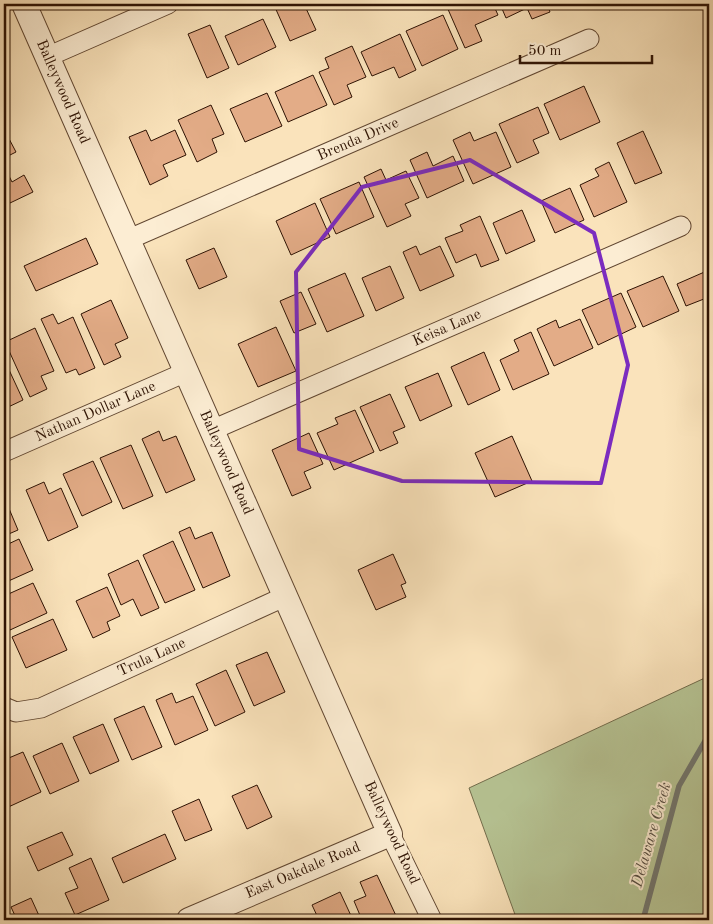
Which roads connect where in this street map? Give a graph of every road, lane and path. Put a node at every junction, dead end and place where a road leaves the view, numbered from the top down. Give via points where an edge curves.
1 (24, 4) edge
2 (168, 4) edge
3 (589, 39) dead end
4 (47, 57) junction
5 (681, 226) dead end
6 (128, 240) junction
7 (186, 372) junction
8 (212, 430) junction
9 (4, 452) edge
10 (286, 596) junction
11 (10, 710) edge
12 (390, 834) junction
13 (188, 920) edge
14 (432, 920) edge

1 - 4 street, Balleywood Road
2 - 4 street
3 - 6 street, Brenda Drive
4 - 6 street, Balleywood Road
5 - 8 street, Keisa Lane
6 - 7 street, Balleywood Road
7 - 8 street, Balleywood Road
7 - 9 street, Nathan Dollar Lane
8 - 10 street, Balleywood Road
10 - 11 street, Trula Lane via 41,708
10 - 12 street, Balleywood Road
12 - 13 street, East Oakdale Road
12 - 14 street, Balleywood Road

